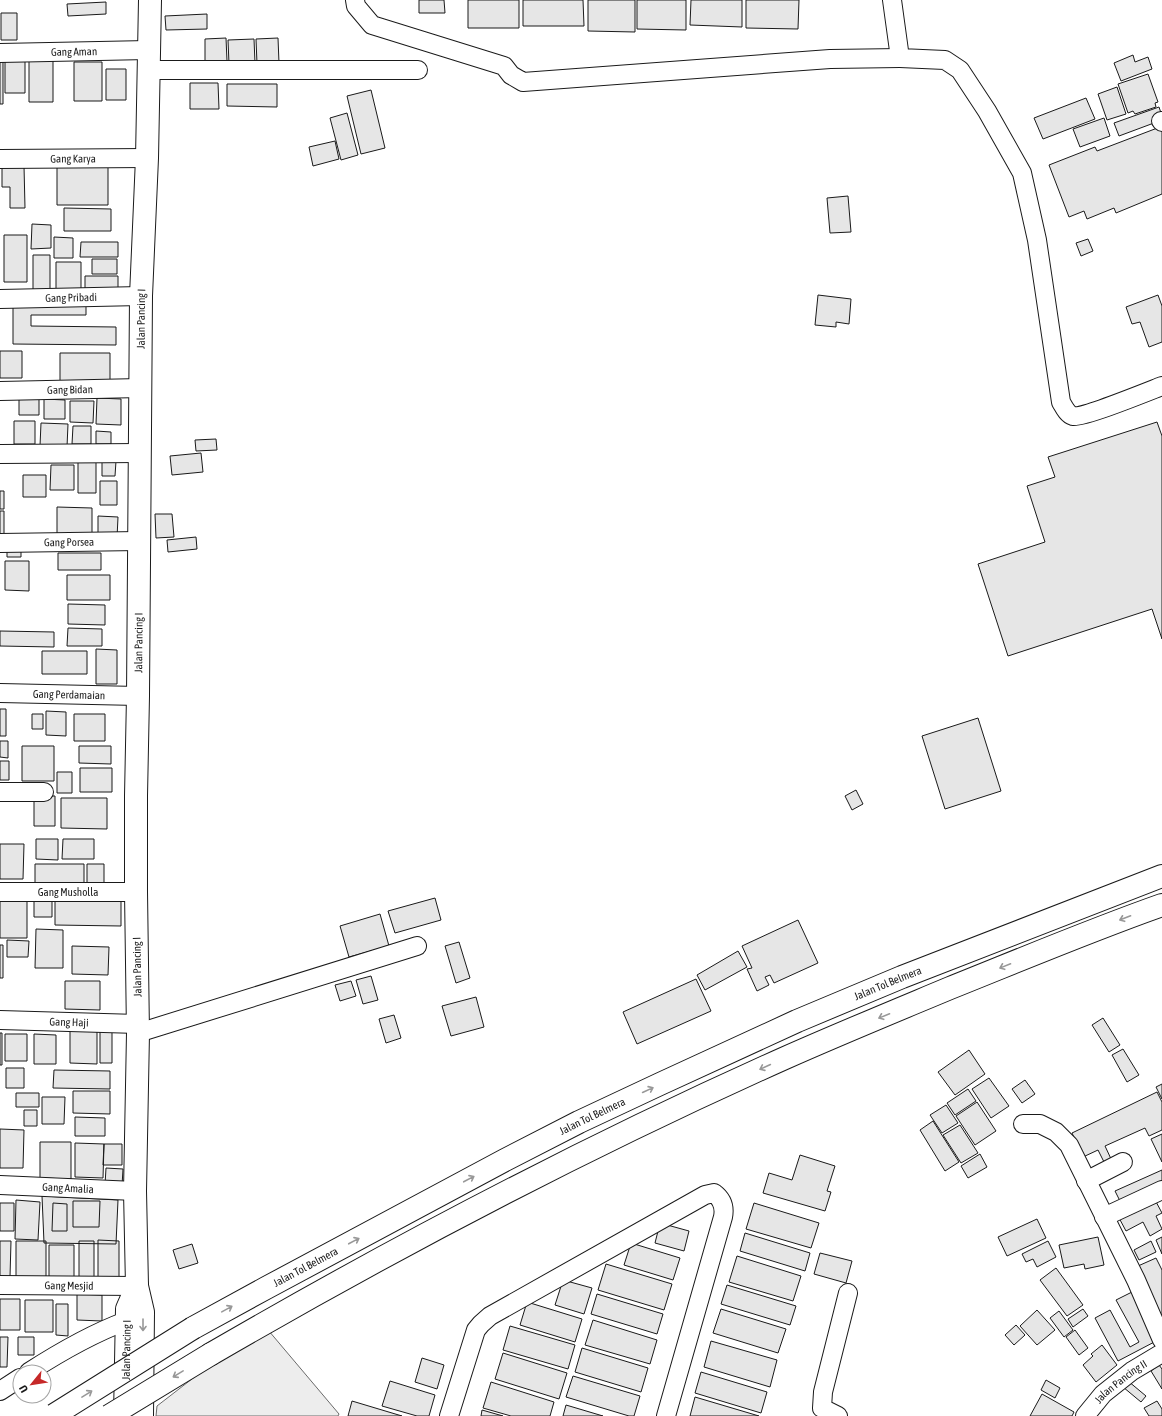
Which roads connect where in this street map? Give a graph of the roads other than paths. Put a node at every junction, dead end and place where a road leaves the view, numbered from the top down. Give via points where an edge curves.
1 (150, 0) edge
2 (356, 0) edge
3 (892, 0) edge
4 (0, 52) edge
5 (900, 58) junction
6 (148, 60) junction
7 (418, 70) dead end
8 (147, 158) junction
9 (0, 159) edge
10 (141, 296) junction
11 (0, 299) edge
12 (1162, 386) edge
13 (141, 388) junction
14 (0, 391) edge
15 (140, 453) junction
16 (0, 454) edge
17 (139, 541) junction
18 (0, 543) edge
19 (0, 693) edge
20 (138, 696) junction
21 (0, 792) edge
22 (44, 792) dead end
23 (1162, 876) edge
24 (0, 892) edge
25 (136, 892) junction
26 (1162, 905) edge
27 (417, 946) dead end
28 (0, 1020) edge
29 (138, 1028) junction
30 (1023, 1124) dead end
31 (1123, 1162) dead end
32 (1086, 1181) junction
33 (0, 1185) edge
34 (1162, 1190) edge
35 (135, 1191) junction
36 (1104, 1217) junction
37 (0, 1285) edge
38 (137, 1286) junction
39 (848, 1293) dead end
40 (126, 1321) junction
41 (1162, 1340) edge
42 (1162, 1353) edge
43 (41, 1364) edge
44 (12, 1383) edge
45 (0, 1391) edge
46 (826, 1413) edge
47 (53, 1416) edge
48 (109, 1416) edge
49 (125, 1416) edge
50 (142, 1416) edge
51 (449, 1416) edge
52 (666, 1416) edge
53 (1084, 1416) edge

1 - 6 main road, Jalan Pancing I
2 - 5 street via 356,6 372,24 504,66 511,75 523,82 830,59
3 - 5 street
4 - 6 street, Gang Aman
5 - 12 street via 945,60 960,70 1022,173 1037,240 1061,402 1066,412 1079,416
6 - 7 street, Gang Aman
6 - 8 main road, Jalan Pancing I
8 - 9 street, Gang Karya
8 - 10 main road, Jalan Pancing I
10 - 11 street, Gang Pribadi
10 - 13 main road, Jalan Pancing I
13 - 14 street, Gang Bidan
13 - 15 main road, Jalan Pancing I
15 - 16 street
15 - 17 main road, Jalan Pancing I
17 - 18 street, Gang Porsea
17 - 20 main road, Jalan Pancing I
19 - 20 street, Gang Perdamaian
20 - 25 main road, Jalan Pancing I
21 - 22 street
47 -> 23 main road, Jalan Tol Belmera, bridge via 193,1328 579,1122 797,1021 902,977
24 - 25 street, Gang Musholla
25 - 29 main road, Jalan Pancing I
26 -> 48 main road, bridge via 852,1029 656,1117 532,1179 299,1304
27 - 29 street, Gang Haji
28 - 29 street, Gang Haji
29 - 35 main road, Jalan Pancing I
30 - 32 street via 1040,1124 1056,1132 1069,1145
31 - 32 street
32 - 36 street
33 - 35 street, Gang Amalia
34 - 36 street
35 - 38 main road, Jalan Pancing I
36 - 41 street via 1136,1280
37 - 38 street, Gang Mesjid
38 - 40 main road, Jalan Pancing I via 126,1309
38 -> 50 main road, Jalan Pancing I via 143,1312
39 - 46 street via 824,1392
40 - 43 street via 88,1337
40 - 49 main road, Jalan Pancing I
42 - 53 street, Jalan Pancing II via 1132,1371 1103,1394
44 - 45 street
51 - 52 street via 476,1330 490,1316 705,1195 714,1193 723,1205 724,1217

